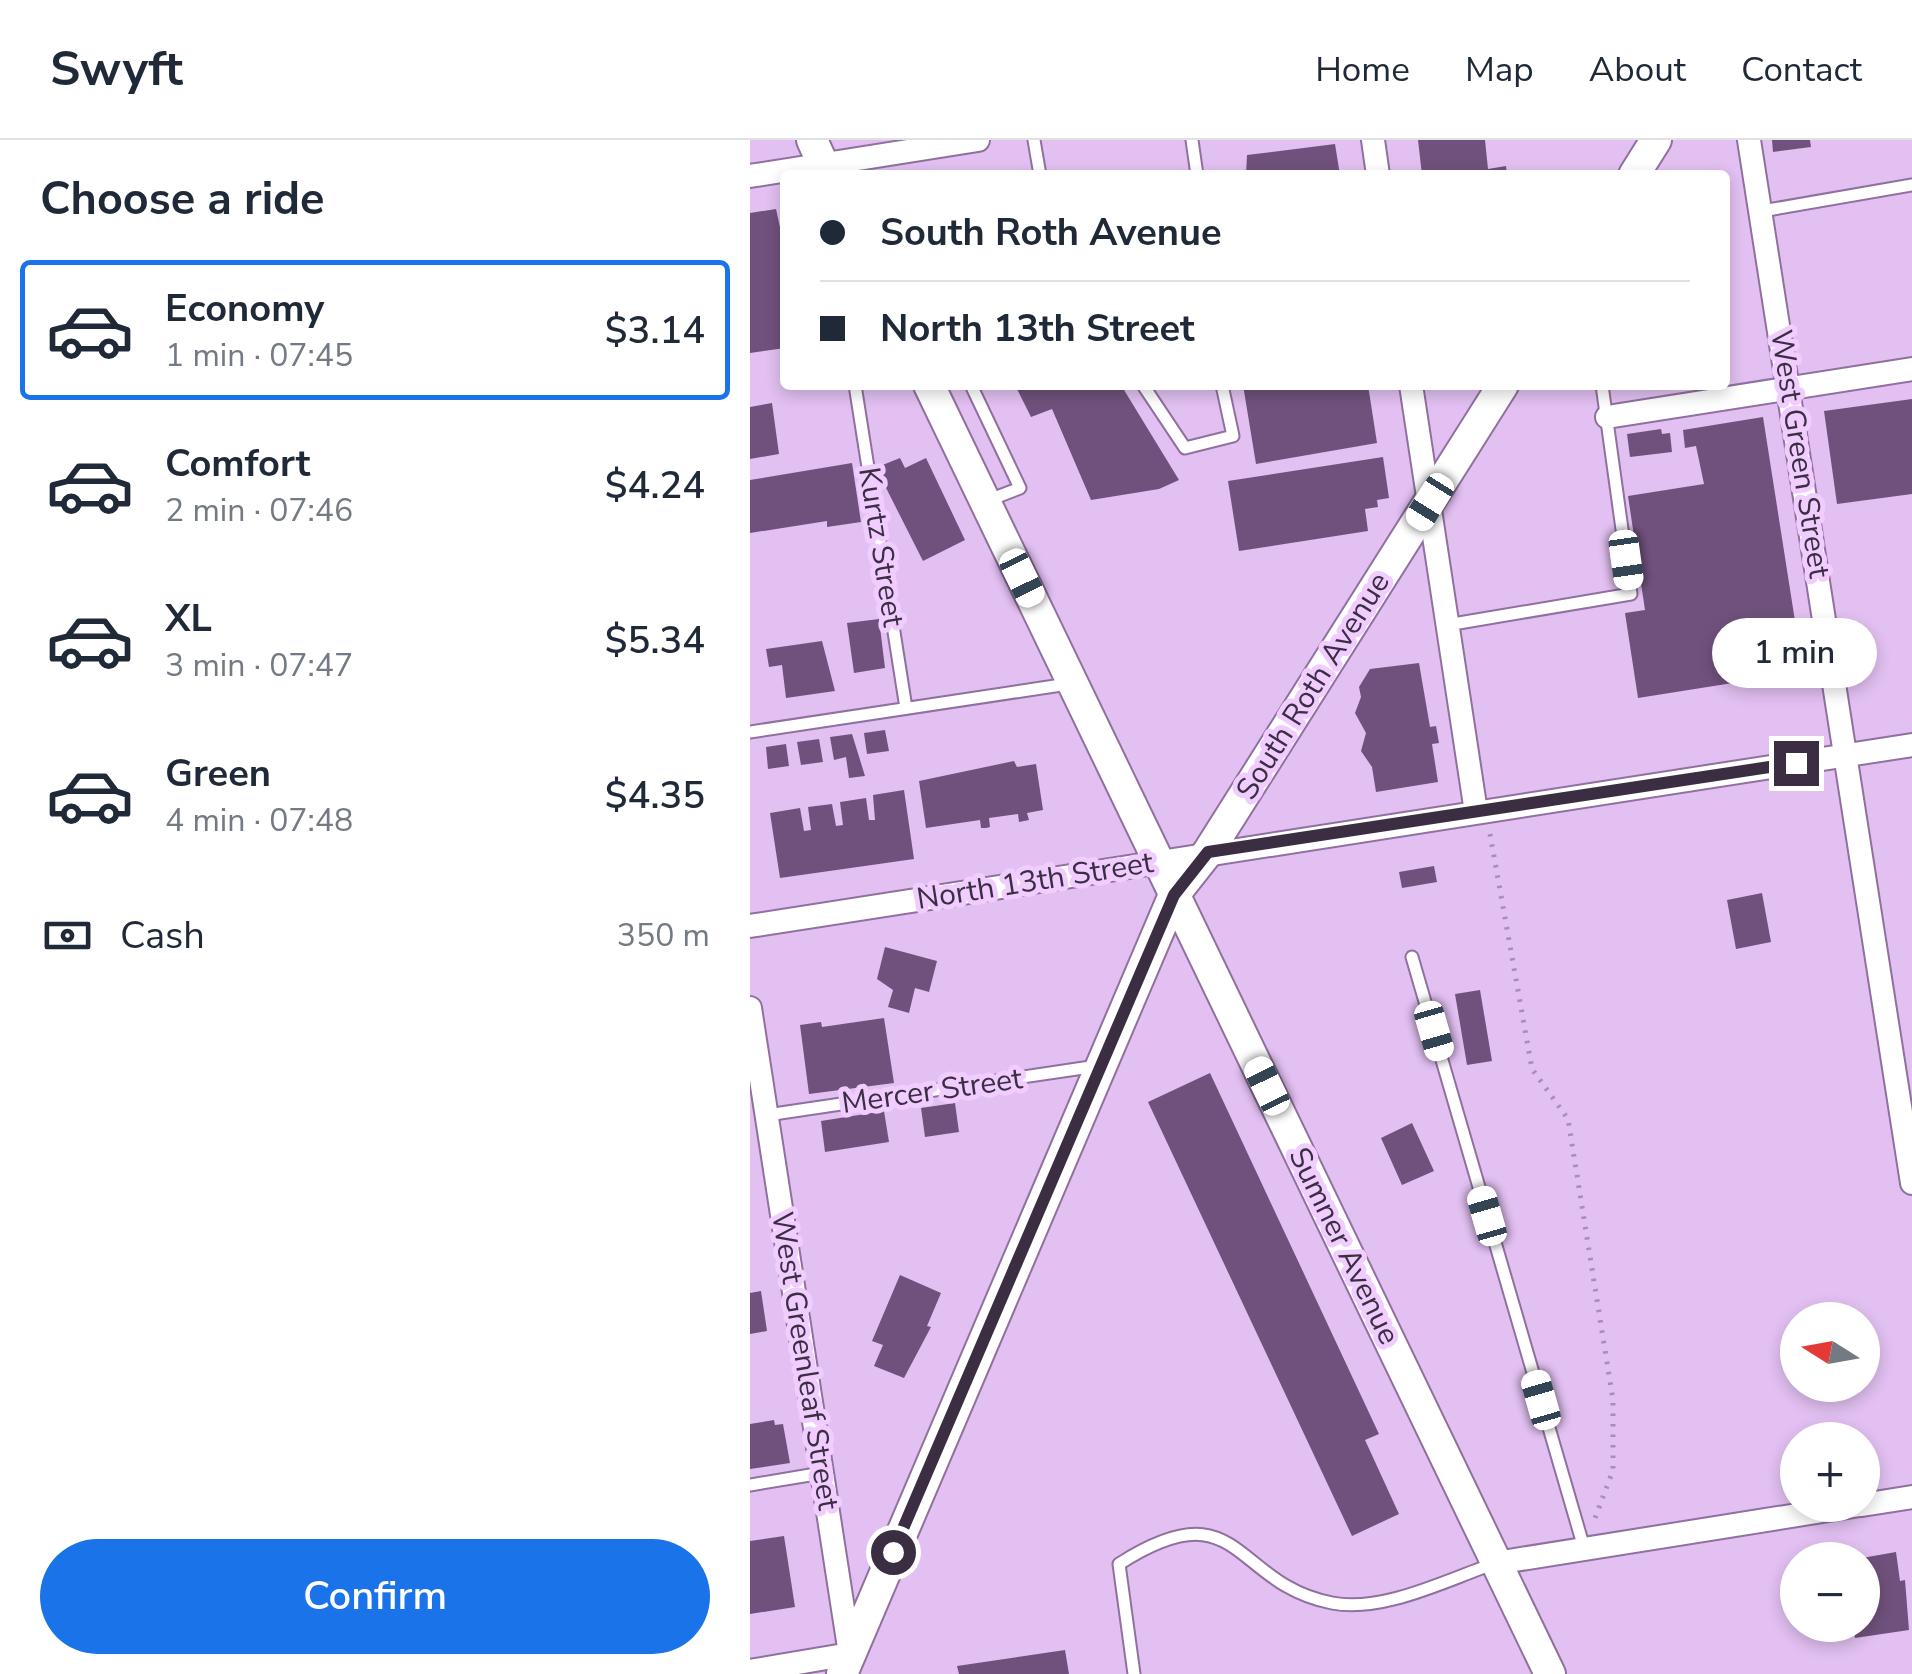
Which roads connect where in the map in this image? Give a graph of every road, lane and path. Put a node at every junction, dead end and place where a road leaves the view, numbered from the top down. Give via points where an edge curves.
1 (978, 140) edge
2 (1034, 140) edge
3 (1192, 140) edge
4 (1372, 140) edge
5 (1656, 140) edge
6 (1749, 140) edge
7 (821, 160) edge
8 (1039, 170) edge
9 (1195, 170) edge
10 (1377, 170) edge
11 (1637, 170) edge
12 (750, 176) edge
13 (1912, 186) edge
14 (1762, 211) junction
15 (1912, 369) edge
16 (1790, 389) junction
17 (857, 390) edge
18 (931, 390) edge
19 (973, 390) edge
20 (1146, 390) edge
21 (1223, 390) edge
22 (1412, 390) edge
23 (1500, 390) edge
24 (1603, 390) edge
25 (1607, 417) junction
26 (985, 502) junction
27 (1430, 502) junction
28 (1447, 625) junction
29 (1072, 683) junction
30 (906, 708) junction
31 (750, 732) edge
32 (1912, 745) edge
33 (1846, 755) junction
34 (1481, 812) junction
35 (1208, 852) junction
36 (1158, 862) junction
37 (1174, 895) junction
38 (750, 926) edge
39 (1412, 957) dead end
40 (750, 1008) edge
41 (1097, 1066) junction
42 (766, 1115) junction
43 (1907, 1119) edge
44 (1912, 1183) edge
45 (822, 1473) junction
46 (750, 1485) edge
47 (1912, 1497) edge
48 (1880, 1502) edge
49 (1780, 1518) edge
50 (1584, 1548) junction
51 (1496, 1563) junction
52 (846, 1664) edge
53 (750, 1671) edge
54 (1134, 1674) edge
55 (1550, 1674) edge

1 - 7 street
2 - 8 lane
3 - 9 lane
4 - 10 street
5 - 11 main road
6 - 14 street, West Green Street
7 - 12 street
13 - 14 lane
14 - 16 street, West Green Street
15 - 16 street
16 - 25 street
16 - 33 street, West Green Street
17 - 30 lane, Kurtz Street
18 - 26 main road, Sumner Avenue
19 - 26 lane via 1020,488
20 - 21 lane via 1186,448 1232,436
22 - 27 street
23 - 27 main road, South Roth Avenue
24 - 25 lane
25 - 28 lane via 1631,594
26 - 29 main road, Sumner Avenue
27 - 28 street
27 - 35 main road, South Roth Avenue
28 - 34 street
29 - 30 lane
29 - 36 main road, Sumner Avenue
30 - 31 lane
32 - 33 street, North 13th Street
33 - 34 street, North 13th Street
33 - 43 street, West Green Street
34 - 35 street, North 13th Street
34 - 50 path via 1532,1069 1568,1119 1613,1400 1613,1470
35 - 36 street, North 13th Street
35 - 37 main road, South Roth Avenue
36 - 37 main road, Sumner Avenue
36 - 38 street, North 13th Street
37 - 41 main road, South Roth Avenue
37 - 51 main road, Sumner Avenue
39 - 50 lane
40 - 42 street, West Greenleaf Street
41 - 42 lane, Mercer Street
41 - 52 main road, South Roth Avenue
42 - 45 street, West Greenleaf Street
43 - 44 street, West Green Street
45 - 46 lane
45 - 52 street, West Greenleaf Street
47 - 48 street
49 - 50 street
50 - 51 street
51 - 54 lane via 1379,1601 1334,1604 1286,1584 1230,1544 1179,1533 1119,1564
51 - 55 main road, Sumner Avenue
52 - 53 street

